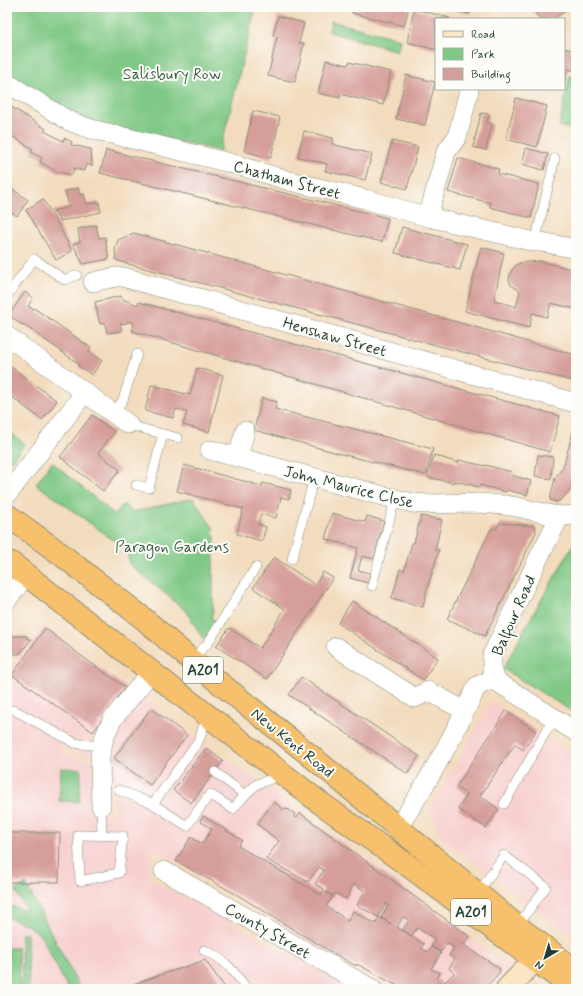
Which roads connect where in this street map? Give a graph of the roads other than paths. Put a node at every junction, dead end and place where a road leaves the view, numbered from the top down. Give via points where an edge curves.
1 (7, 83) edge
2 (469, 91) dead end
3 (555, 158) dead end
4 (428, 217) junction
5 (535, 242) junction
6 (576, 249) edge
7 (85, 279) joint
8 (7, 296) edge
9 (7, 336) edge
10 (137, 354) dead end
11 (85, 392) junction
12 (576, 403) edge
13 (121, 418) junction
14 (245, 431) dead end
15 (163, 434) junction
16 (178, 438) dead end
17 (210, 450) dead end
18 (238, 457) junction
19 (314, 478) junction
20 (136, 485) dead end
21 (7, 495) edge
22 (395, 499) junction
23 (7, 515) edge
24 (576, 515) edge
25 (557, 516) junction
26 (292, 559) dead end
27 (13, 564) edge
28 (256, 567) dead end
29 (372, 586) dead end
30 (7, 600) edge
31 (336, 647) dead end
32 (191, 660) junction
33 (151, 672) junction
34 (496, 681) junction
35 (14, 710) dead end
36 (465, 711) junction
37 (207, 716) junction
38 (554, 718) junction
39 (576, 732) edge
40 (102, 746) junction
41 (215, 772) dead end
42 (283, 774) junction
43 (119, 790) dead end
44 (245, 795) junction
45 (153, 804) junction
46 (504, 804) dead end
47 (101, 806) joint
48 (398, 827) junction
49 (102, 835) junction
50 (164, 871) dead end
51 (478, 893) junction
52 (517, 926) junction
53 (204, 950) dead end
54 (535, 960) junction
55 (575, 975) edge
56 (247, 989) edge
57 (372, 989) edge
58 (507, 989) edge

1 - 4 street, Chatham Street via 69,121 91,129 230,163
2 - 4 street via 457,137 446,152
3 - 5 lane
4 - 5 street, Chatham Street
5 - 6 street, Chatham Street
7 - 8 lane via 65,280 34,259
7 - 12 street, Henshaw Street via 123,277
9 - 11 street
10 - 13 lane
11 - 13 street
11 - 21 street
13 - 15 lane via 140,428
14 - 18 street
15 - 16 lane
15 - 20 lane via 149,488
17 - 18 street, John Maurice Close
18 - 19 street, John Maurice Close
19 - 22 street, John Maurice Close
19 - 26 lane
22 - 25 street, John Maurice Close via 427,504 504,505
22 - 29 lane
23 - 32 highway, New Kent Road / A201 via 58,552
24 - 25 street, John Maurice Close
25 - 34 street, Balfour Road via 556,524 492,655 492,670
27 - 30 street
27 - 33 highway, New Kent Road / A201
28 - 32 lane via 208,643
31 - 36 street via 415,698 428,691
32 - 48 highway, New Kent Road / A201
33 - 37 highway, New Kent Road / A201
33 - 40 street via 112,720
34 - 36 street via 477,686
34 - 38 street
35 - 40 lane via 75,743
36 - 48 street via 432,774
37 - 42 highway, New Kent Road / A201
37 - 45 lane via 194,756
38 - 39 street
38 - 46 lane
40 - 47 street
41 - 44 lane
42 - 44 lane via 257,784
42 - 54 highway, New Kent Road / A201
43 - 45 lane
44 - 45 lane via 233,809 210,794 187,826
47 - 49 lane
48 - 51 highway, New Kent Road / A201
49 - 49 lane via 123,836 119,873 80,881 78,835
50 - 57 street, County Street
51 - 52 highway, New Kent Road / A201
51 - 52 lane via 504,855 546,887
52 - 55 highway, New Kent Road / A201
53 - 56 lane via 226,963
54 - 55 highway, New Kent Road / A201
54 - 58 main road

